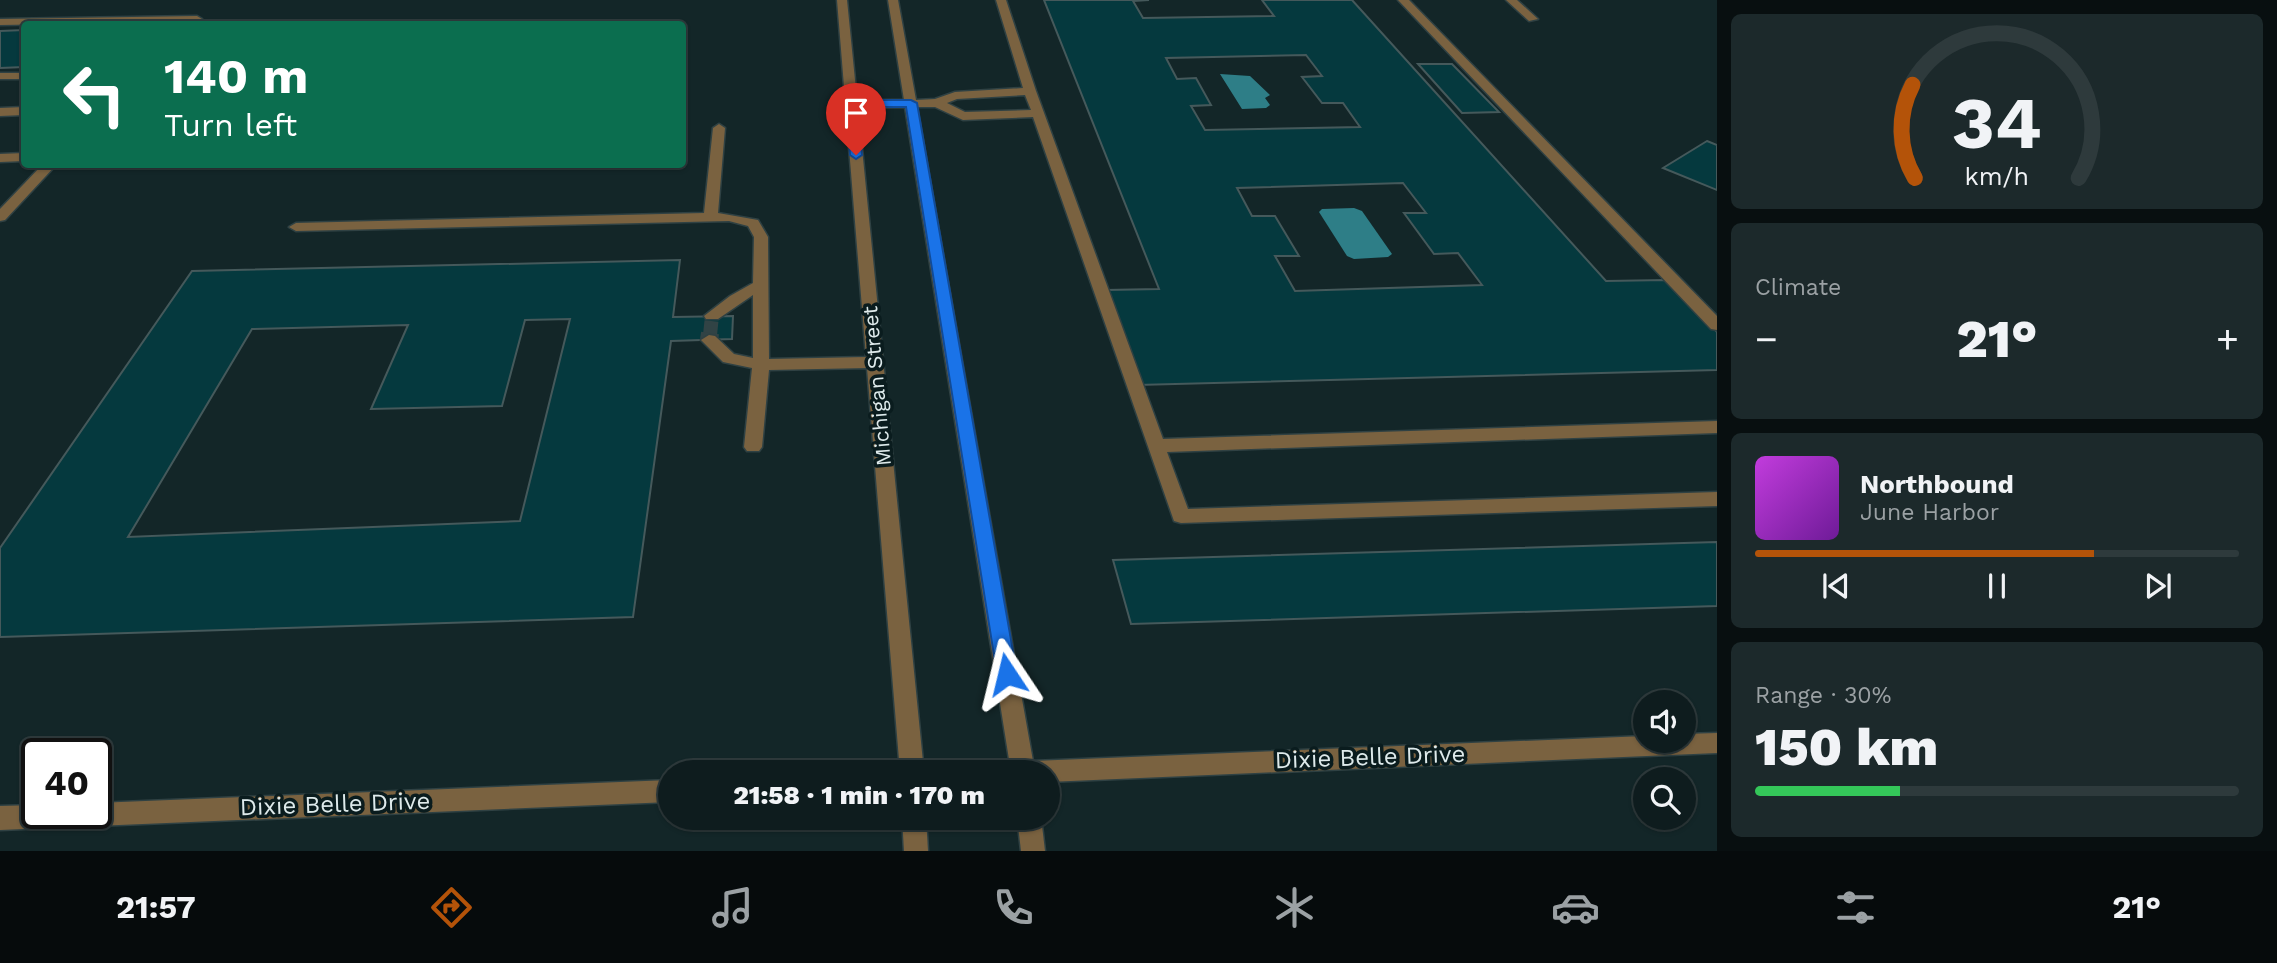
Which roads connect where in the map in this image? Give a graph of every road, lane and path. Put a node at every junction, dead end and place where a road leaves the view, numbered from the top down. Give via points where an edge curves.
1 (842, 0) edge
2 (893, 0) edge
3 (1001, 0) edge
4 (1403, 0) edge
5 (1511, 0) edge
6 (1533, 19) dead end
7 (66, 21) edge
8 (195, 21) edge
9 (0, 22) edge
10 (21, 22) edge
11 (0, 76) edge
12 (21, 76) edge
13 (1030, 91) junction
14 (911, 103) junction
15 (937, 103) junction
16 (852, 104) junction
17 (0, 111) edge
18 (21, 111) edge
19 (1038, 113) junction
20 (719, 128) dead end
21 (21, 157) edge
22 (0, 158) edge
23 (47, 168) edge
24 (0, 217) edge
25 (711, 218) junction
26 (296, 227) dead end
27 (761, 285) junction
28 (712, 316) dead end
29 (1717, 325) edge
30 (709, 340) dead end
31 (875, 362) junction
32 (761, 365) junction
33 (1717, 427) edge
34 (1156, 446) junction
35 (753, 447) dead end
36 (1717, 499) edge
37 (1717, 743) edge
38 (911, 760) edge
39 (1021, 760) edge
40 (1060, 770) edge
41 (658, 791) edge
42 (0, 818) edge
43 (915, 830) edge
44 (1031, 830) edge
45 (916, 851) edge
46 (1033, 851) edge

1 - 16 street, Michigan Street
2 - 14 street
3 - 13 street
4 - 29 street
5 - 6 street
7 - 8 street
9 - 10 street
11 - 12 street
13 - 15 street via 955,96
13 - 19 street
14 - 15 street
14 - 16 street
14 - 39 street
15 - 19 street via 963,116
16 - 31 street, Michigan Street
17 - 18 street
19 - 34 street
20 - 25 street
21 - 22 street
23 - 24 street
25 - 26 street
25 - 27 street via 753,223 761,237
27 - 28 street
27 - 32 street
30 - 32 street via 729,358
31 - 32 street
31 - 38 street, Michigan Street
32 - 35 street
33 - 34 street
34 - 36 street via 1181,516
37 - 40 street, Dixie Belle Drive
41 - 42 street, Dixie Belle Drive
43 - 45 street
44 - 46 street

